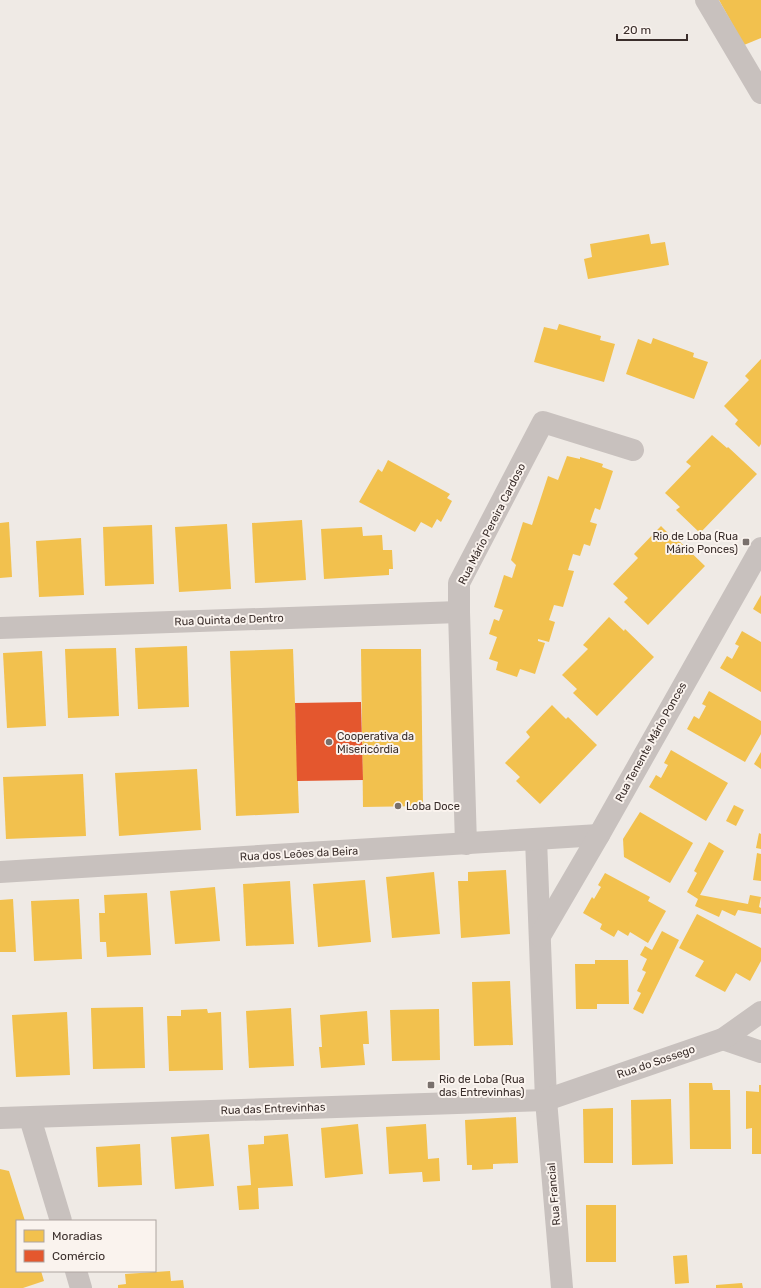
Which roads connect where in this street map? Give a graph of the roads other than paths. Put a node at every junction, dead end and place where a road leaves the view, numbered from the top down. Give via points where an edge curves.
1 (706, 0) edge
2 (761, 93) edge
3 (633, 450) dead end
4 (761, 548) edge
5 (459, 612) junction
6 (0, 628) edge
7 (599, 835) junction
8 (536, 839) junction
9 (466, 844) junction
10 (0, 872) edge
11 (540, 936) junction
12 (761, 1012) edge
13 (723, 1039) junction
14 (761, 1052) edge
15 (546, 1100) junction
16 (0, 1118) edge
17 (30, 1118) junction
18 (61, 1220) edge
19 (76, 1272) edge
20 (81, 1288) edge
21 (562, 1288) edge

1 - 2 street
3 - 5 street, Rua Mário Pereira Cardoso via 543,422 459,583
4 - 7 street, Rua Tenente Mário Ponces
5 - 6 street, Rua Quinta de Dentro
5 - 9 street, Rua Mário Pereira Cardoso
7 - 8 street, Rua dos Leões da Beira
7 - 11 street, Rua Tenente Mário Ponces
8 - 9 street, Rua dos Leões da Beira
8 - 11 street
9 - 10 street, Rua dos Leões da Beira
11 - 15 street
12 - 13 street, Rua do Sossego
13 - 14 street
13 - 15 street, Rua do Sossego
15 - 17 street, Rua das Entrevinhas
15 - 21 street, Rua Francial
16 - 17 street, Rua das Entrevinhas
17 - 18 street
19 - 20 street

